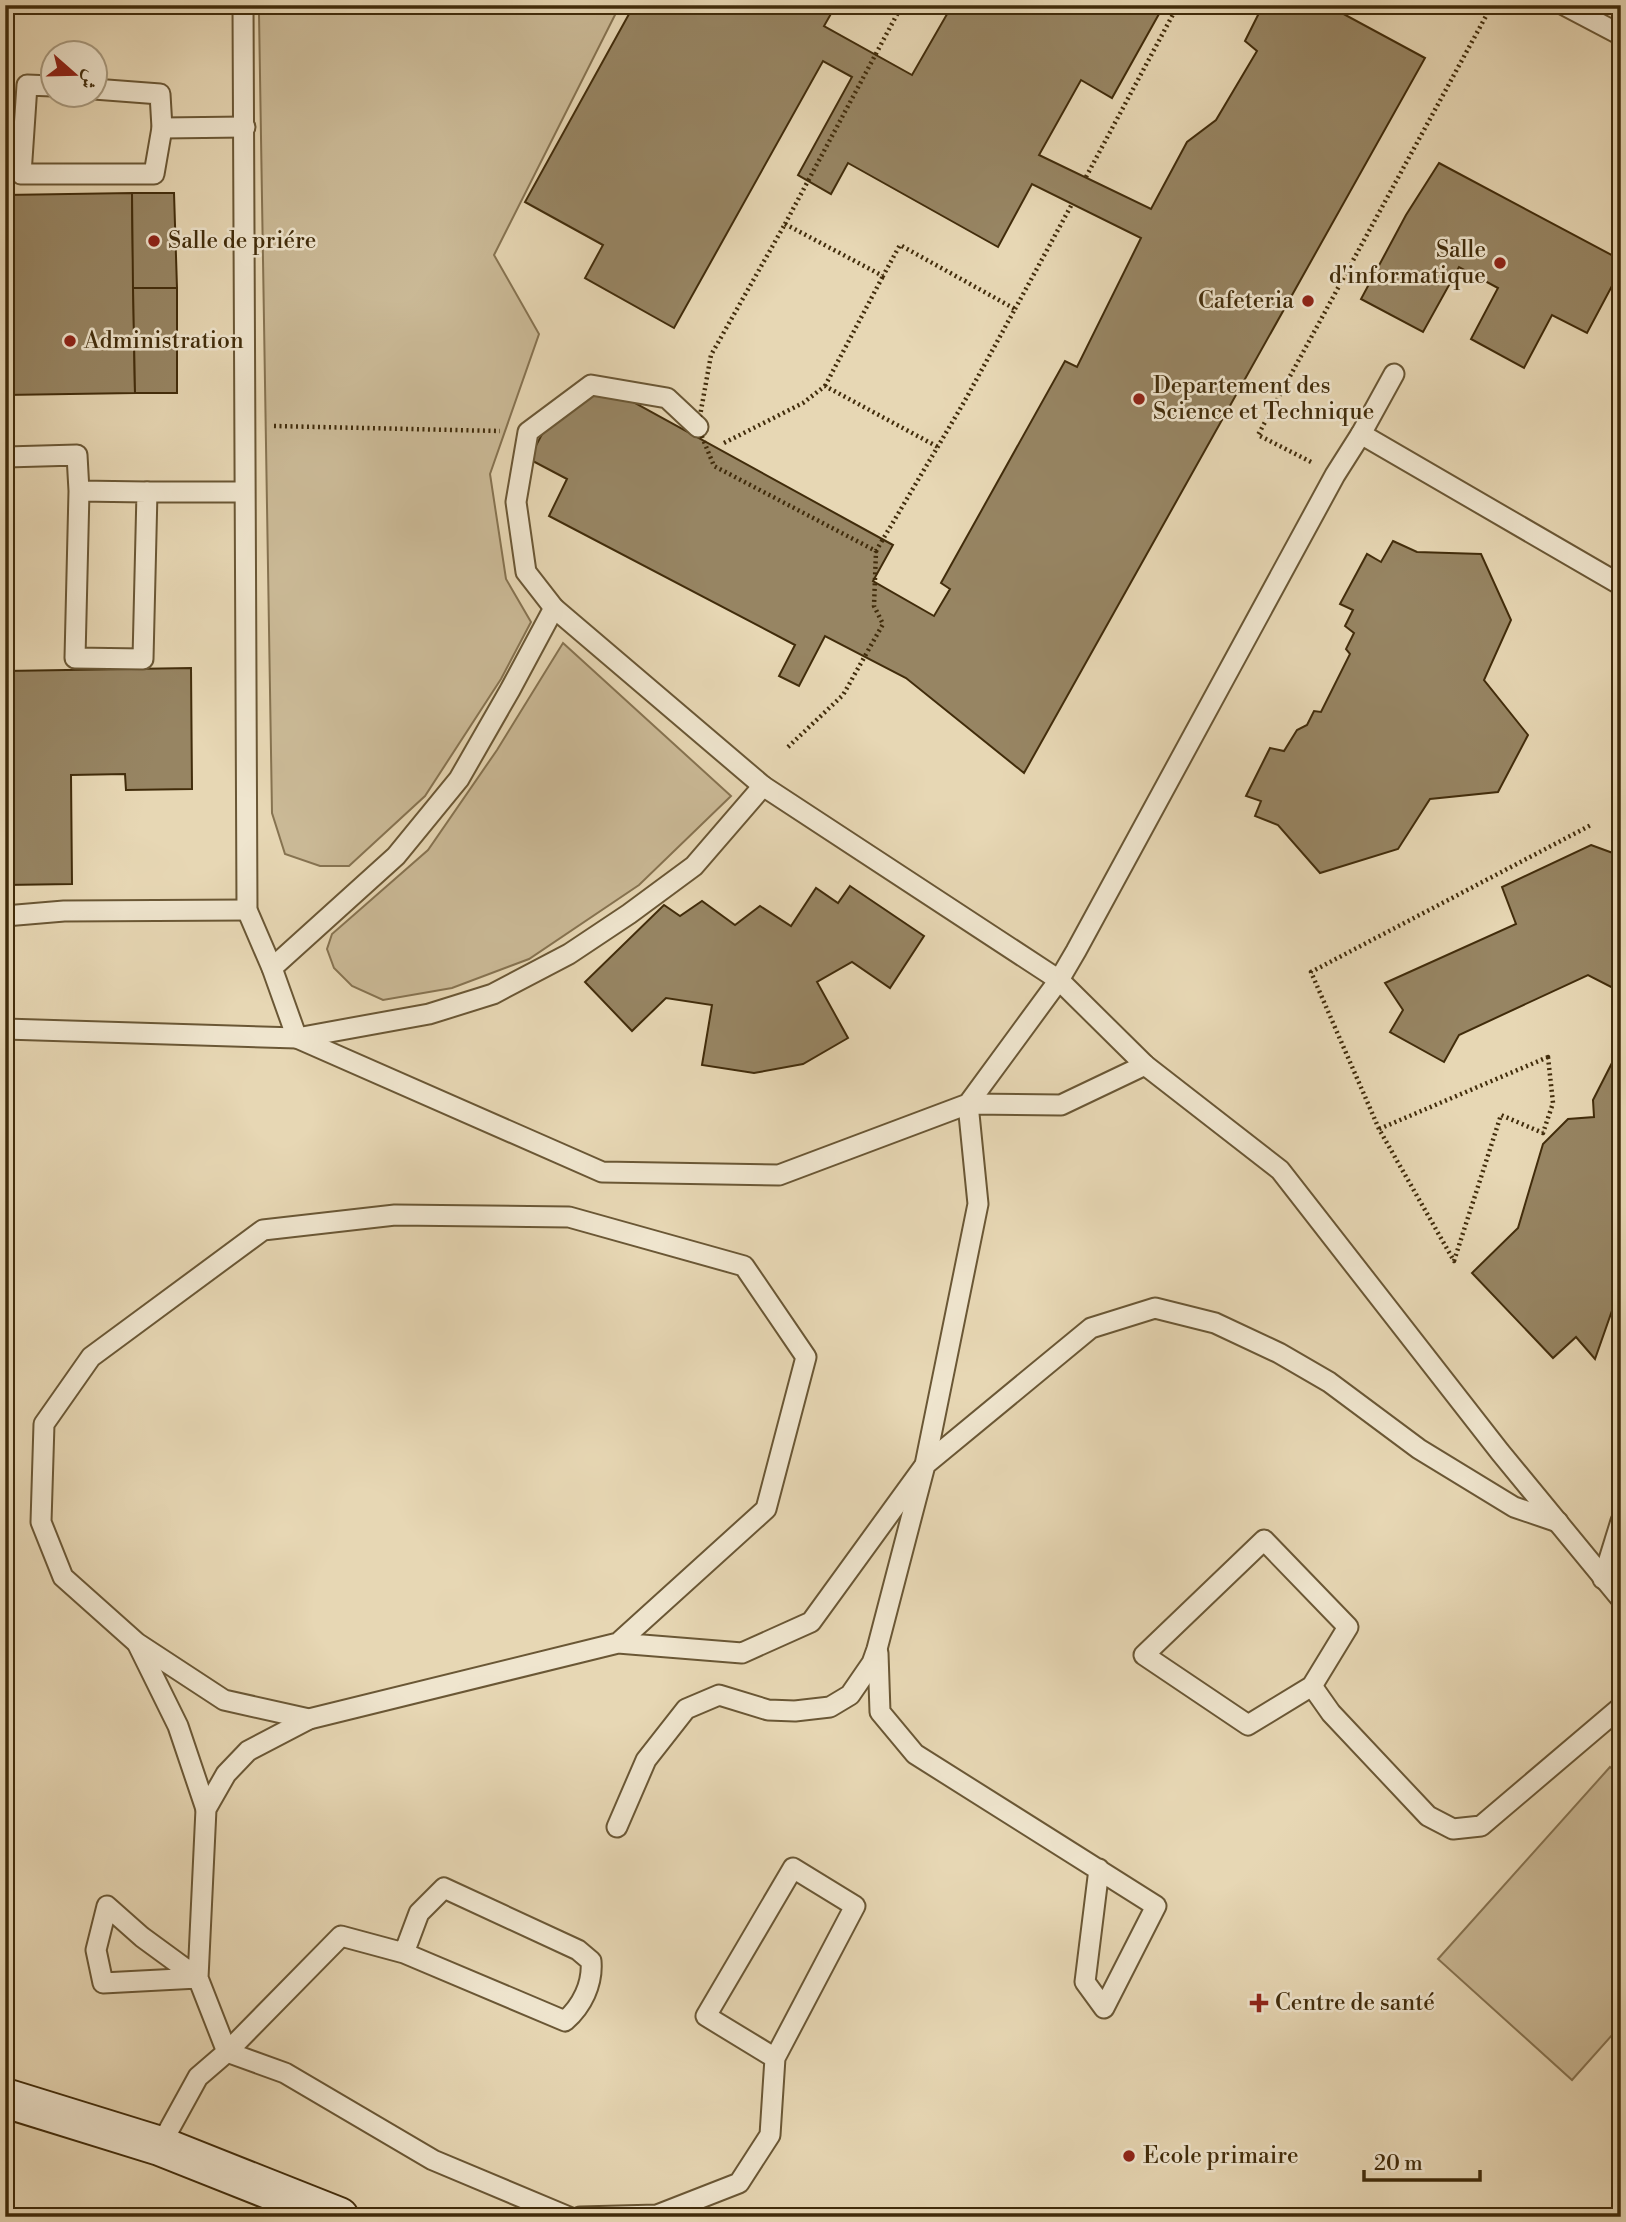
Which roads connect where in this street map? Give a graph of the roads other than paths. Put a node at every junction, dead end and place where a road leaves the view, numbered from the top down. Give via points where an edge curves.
1 (243, 5) edge
2 (1564, 5) edge
3 (1621, 35) edge
4 (38, 85) edge
5 (108, 90) edge
6 (245, 127) junction
7 (162, 128) junction
8 (1394, 373) dead end
9 (698, 427) road end
10 (1361, 434) junction
11 (6, 457) edge
12 (79, 491) junction
13 (147, 492) junction
14 (244, 492) junction
15 (1621, 585) edge
16 (554, 608) junction
17 (763, 786) junction
18 (247, 910) junction
19 (5, 916) edge
20 (272, 968) junction
21 (1059, 980) junction
22 (5, 1028) edge
23 (297, 1038) junction
24 (1145, 1065) junction
25 (968, 1104) junction
26 (925, 1465) junction
27 (1621, 1521) edge
28 (1560, 1522) junction
29 (1603, 1579) junction
30 (1621, 1599) edge
31 (138, 1643) junction
32 (618, 1643) junction
33 (877, 1649) junction
34 (1312, 1686) junction
35 (1621, 1707) edge
36 (309, 1719) junction
37 (206, 1809) junction
38 (617, 1827) dead end
39 (1099, 1869) junction
40 (404, 1953) junction
41 (198, 1978) junction
42 (227, 2052) junction
43 (775, 2059) junction
44 (5, 2098) edge
45 (160, 2146) junction
46 (339, 2217) edge
47 (569, 2217) edge
48 (580, 2217) edge

1 - 6 lane
2 - 3 lane
4 - 7 lane via 27,85 21,174 154,174
5 - 7 lane via 160,94
6 - 7 lane
6 - 14 lane
8 - 10 lane
9 - 16 lane via 667,398 591,385 528,432 516,502 526,572
10 - 15 lane
10 - 21 lane
11 - 12 lane via 77,455
12 - 13 lane
12 - 13 lane via 75,658 143,659
13 - 14 lane
14 - 18 lane
16 - 17 lane
16 - 20 lane via 459,779 396,856
17 - 21 lane
17 - 23 lane via 694,866 569,954 494,994 429,1014
18 - 19 lane via 64,911
18 - 20 lane
20 - 23 lane
21 - 24 lane
21 - 25 lane
22 - 23 lane
23 - 25 lane via 602,1171 779,1175
24 - 25 lane via 1061,1105
24 - 28 lane via 1280,1170
25 - 26 lane via 978,1204
26 - 28 lane via 1091,1328 1155,1308 1215,1323 1279,1353 1502,1500
26 - 32 lane via 811,1622 742,1653
26 - 33 lane
27 - 29 lane
28 - 29 lane
29 - 30 lane
31 - 32 lane via 64,1577 41,1522 44,1424 91,1357 264,1230 395,1214 569,1217 744,1266 806,1357 766,1509
31 - 36 lane via 224,1700
31 - 37 lane via 178,1726
32 - 36 lane
33 - 38 lane via 850,1695 830,1707 768,1710 719,1695 686,1709 646,1760
33 - 39 lane via 880,1712 915,1754
34 - 34 lane via 1248,1725 1144,1655 1264,1541 1348,1627
34 - 35 lane via 1428,1816 1452,1829 1481,1826
36 - 37 lane via 248,1751 226,1774
37 - 41 lane
39 - 39 lane via 1156,1906 1104,2008 1085,1982
40 - 40 lane via 565,2021 578,2009 592,1975 591,1961 578,1951 444,1888 419,1913
40 - 42 lane via 341,1936
41 - 41 lane via 142,1937 107,1906 96,1950 103,1983
41 - 42 lane
42 - 45 lane via 198,2077
42 - 47 lane via 285,2073 433,2160
43 - 43 lane via 855,1906 793,1868 706,2016
43 - 48 lane via 770,2135 739,2183 657,2215
44 - 45 main road
45 - 46 main road

